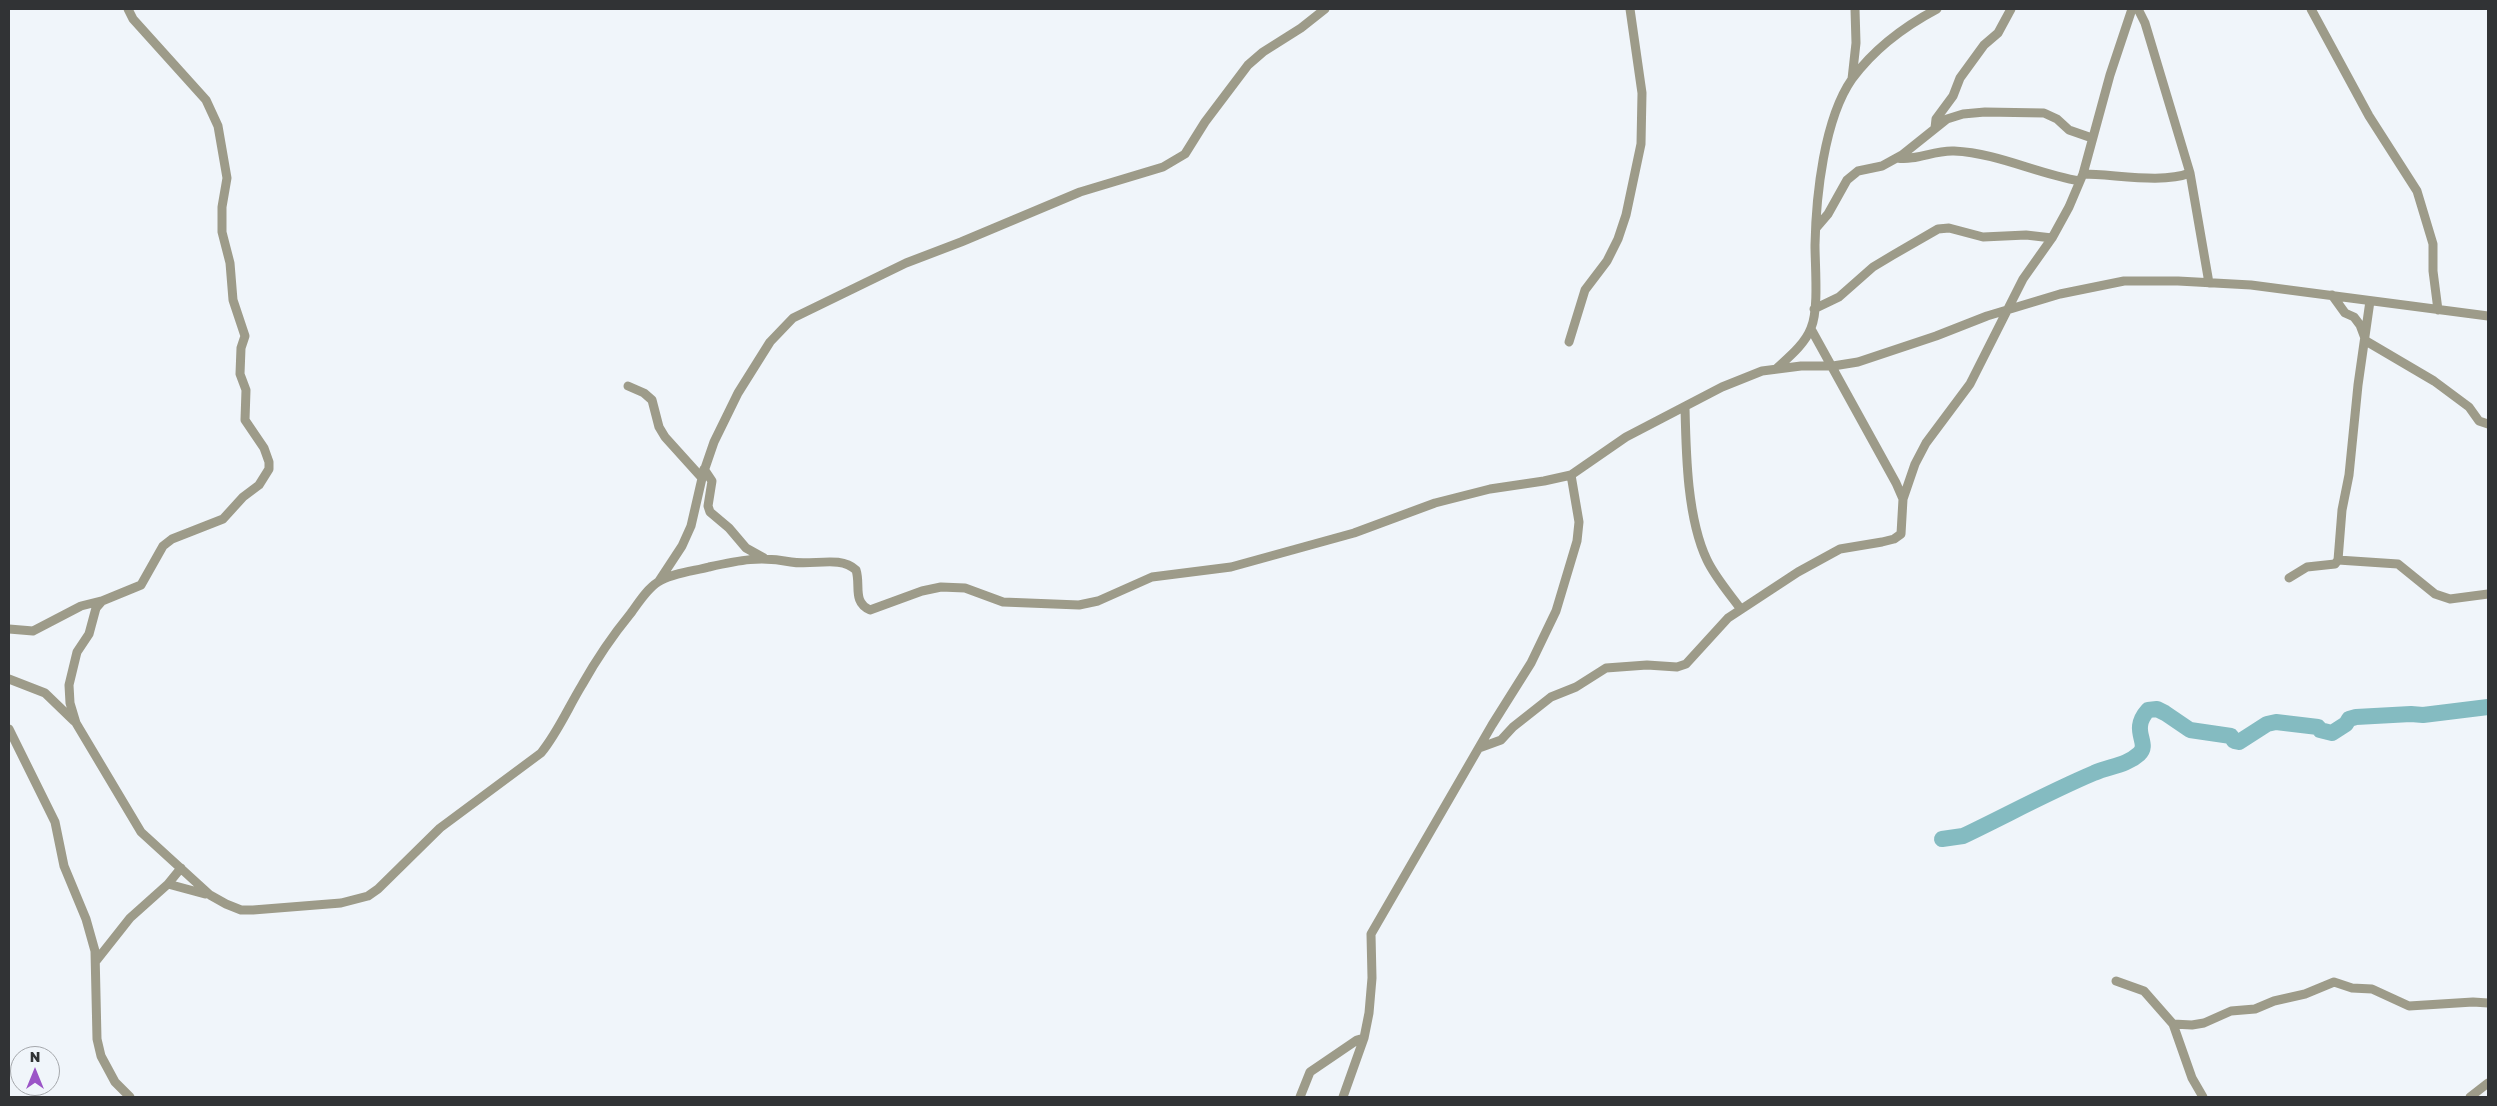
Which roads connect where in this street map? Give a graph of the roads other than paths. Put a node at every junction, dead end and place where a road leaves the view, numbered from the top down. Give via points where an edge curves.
1 (128, 9) edge
2 (1325, 9) edge
3 (1630, 9) edge
4 (1855, 9) edge
5 (1937, 9) edge
6 (2011, 9) edge
7 (2132, 9) edge
8 (2138, 9) edge
9 (2311, 9) edge
10 (1852, 79) junction
11 (1935, 128) junction
12 (2092, 138) junction
13 (1896, 158) junction
14 (2190, 173) junction
15 (2082, 178) junction
16 (1816, 228) junction
17 (2052, 238) junction
18 (2210, 282) junction
19 (2332, 295) junction
20 (2370, 302) junction
21 (1814, 309) junction
22 (2009, 310) junction
23 (2438, 310) junction
24 (2488, 316) edge
25 (1811, 329) junction
26 (2366, 341) junction
27 (1569, 342) dead end
28 (1833, 366) junction
29 (1777, 368) junction
30 (628, 386) dead end
31 (1685, 407) junction
32 (2488, 424) edge
33 (703, 473) junction
34 (1570, 475) junction
35 (1903, 499) junction
36 (764, 558) junction
37 (2338, 560) junction
38 (2289, 578) dead end
39 (659, 581) junction
40 (2488, 594) edge
41 (102, 601) junction
42 (1740, 608) junction
43 (9, 629) edge
44 (9, 680) edge
45 (76, 723) junction
46 (9, 730) edge
47 (1478, 748) junction
48 (180, 868) junction
49 (168, 884) junction
50 (210, 895) junction
51 (96, 960) junction
52 (2116, 981) dead end
53 (2488, 1003) edge
54 (2173, 1024) junction
55 (1364, 1038) junction
56 (2488, 1083) edge
57 (130, 1097) edge
58 (1300, 1097) edge
59 (1343, 1097) edge
60 (2203, 1097) edge
61 (2470, 1097) edge

1 - 41 street via 133,19 206,100 218,126 227,178 222,232 230,263 233,300 245,336 240,374 246,390 245,420 264,448 269,462 258,486 223,519 172,539 162,546 141,586
2 - 33 street via 1248,65 1201,127 1185,154 1175,161 1080,192 906,263 793,318 775,336 751,370 714,442
3 - 27 street via 1642,93 1641,144 1618,239 1586,290
4 - 10 street via 1857,33
5 - 10 street via 1904,28
6 - 11 street via 1998,33 1984,45 1960,78 1953,96 1936,119
7 - 12 street
8 - 14 street
9 - 23 street via 2369,116 2417,191 2433,244
10 - 16 street via 1830,132
11 - 12 street via 1947,119 1963,114 2030,112 2050,115 2069,130
11 - 13 street
12 - 15 street
13 - 15 street via 1942,151 1978,154 2004,159 2040,173
13 - 16 street via 1882,166 1858,171 1847,180
14 - 15 street via 2165,177
14 - 18 street
15 - 17 street
16 - 21 street
17 - 21 street via 2026,235 1983,237 1949,228 1938,229 1880,263 1839,297
17 - 22 street via 2023,279
18 - 19 street
18 - 22 street via 2124,281 2060,294
19 - 20 street
19 - 26 street via 2345,313 2360,325
20 - 23 street
20 - 26 street
21 - 25 street
22 - 28 street via 1875,357
22 - 35 street via 1970,384 1926,443
23 - 24 street
25 - 28 street
25 - 29 street
26 - 32 street via 2434,381 2469,407 2479,421
26 - 37 street
28 - 29 street
28 - 35 street
29 - 31 street via 1744,377
30 - 33 street via 652,400 665,437
31 - 34 street via 1626,437
31 - 42 street via 1691,495 1700,536 1707,559
33 - 36 street via 712,480 710,512 746,548
33 - 39 street via 688,535
34 - 36 street via 1435,502 1354,533 1231,567 1152,577 1079,606 1003,602 965,588 941,588 922,591 870,610 858,598 858,576 850,564 803,564
34 - 47 street via 1579,522 1556,611 1531,663
35 - 42 street via 1903,530 1898,537 1840,549
36 - 39 street via 736,560
37 - 38 street via 2335,564 2307,567
37 - 40 street via 2398,564 2435,594 2450,599
39 - 50 street via 616,632 582,684 552,740 541,753 440,828 368,896 347,902 275,910 241,910
41 - 43 street via 81,606 33,631
41 - 45 street via 93,616 89,634 77,652 69,685
42 - 47 street via 1686,664 1606,668 1576,687 1551,697 1501,740
44 - 45 street via 46,692
45 - 48 street via 141,832
46 - 51 street via 54,822 64,866 86,919
47 - 55 street via 1371,934 1372,978
48 - 49 street
48 - 50 street
49 - 50 street
49 - 51 street via 130,918
51 - 57 street via 97,1039 101,1056 115,1082
52 - 54 street via 2144,991
53 - 54 street via 2409,1006 2372,989 2352,988 2334,982 2255,1009 2231,1011 2204,1023
54 - 60 street via 2192,1078
55 - 58 street via 1310,1072
55 - 59 street
56 - 61 street

